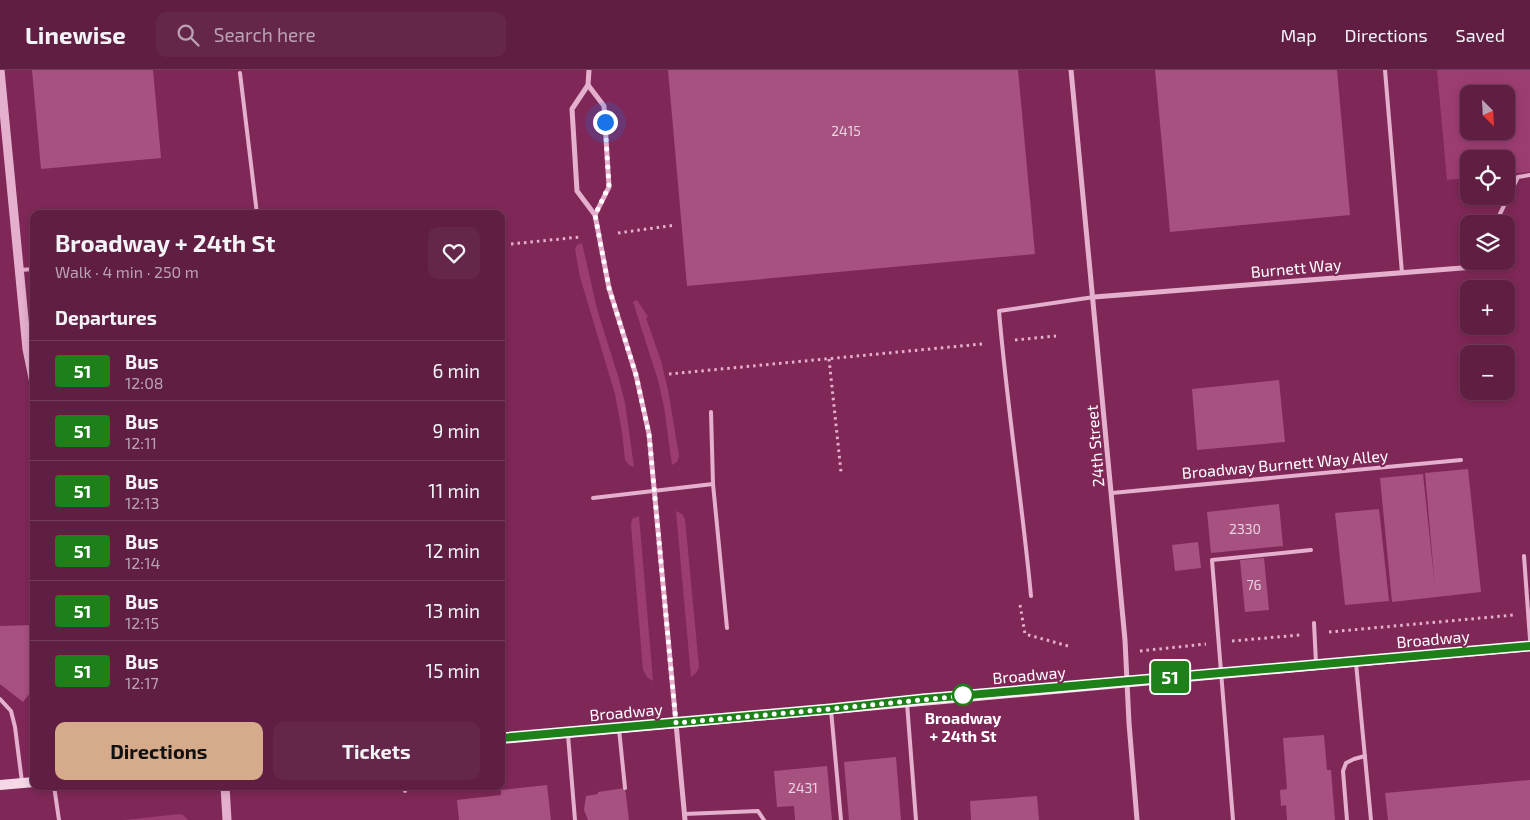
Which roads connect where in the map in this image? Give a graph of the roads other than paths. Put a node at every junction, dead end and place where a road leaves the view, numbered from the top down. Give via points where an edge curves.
1 (0, 70) edge
2 (589, 70) edge
3 (1071, 70) edge
4 (1385, 70) edge
5 (240, 73) dead end
6 (588, 85) junction
7 (1530, 175) edge
8 (256, 210) edge
9 (595, 215) junction
10 (1499, 215) edge
11 (1460, 268) edge
12 (30, 269) edge
13 (20, 270) junction
14 (1402, 272) junction
15 (1094, 297) junction
16 (30, 363) edge
17 (711, 412) dead end
18 (1460, 460) dead end
19 (713, 484) junction
20 (654, 491) junction
21 (1112, 493) junction
22 (593, 498) dead end
23 (1311, 550) dead end
24 (1524, 556) dead end
25 (1031, 596) dead end
26 (1314, 623) dead end
27 (727, 628) dead end
28 (1530, 639) edge
29 (1530, 646) edge
30 (1356, 661) junction
31 (1316, 664) junction
32 (1220, 673) junction
33 (1127, 681) junction
34 (0, 699) edge
35 (907, 700) junction
36 (830, 709) junction
37 (676, 723) junction
38 (619, 728) junction
39 (568, 732) junction
40 (505, 738) edge
41 (1365, 756) junction
42 (30, 782) edge
43 (22, 783) junction
44 (0, 785) edge
45 (624, 788) dead end
46 (55, 790) edge
47 (224, 790) edge
48 (684, 814) junction
49 (59, 820) edge
50 (228, 820) edge
51 (575, 820) edge
52 (685, 820) edge
53 (764, 820) edge
54 (840, 820) edge
55 (916, 820) edge
56 (1137, 820) edge
57 (1233, 820) edge
58 (1347, 820) edge
59 (1371, 820) edge

1 - 13 street
2 - 6 street
3 - 15 street, 24th Street
4 - 14 lane
5 - 8 lane
6 - 9 street via 604,106 609,186
6 - 9 street via 572,110 577,191
7 - 10 lane via 1518,177
9 - 20 street via 609,288 644,409
11 - 14 street, Burnett Way
12 - 13 lane
13 - 16 street
14 - 15 street, Burnett Way
15 - 21 street, 24th Street
15 - 25 lane via 999,311
17 - 19 lane
18 - 21 lane, Broadway Burnett Way Alley
19 - 20 lane
19 - 27 lane
20 - 22 lane
20 - 37 street
21 - 33 street, 24th Street
23 - 32 lane via 1212,560
24 - 28 lane
26 - 31 lane
29 - 30 main road, Broadway
30 - 31 main road, Broadway
30 - 41 lane
31 - 32 main road, Broadway
32 - 33 main road, Broadway
32 - 57 lane
33 - 35 main road, Broadway
33 - 56 street, 24th Street
34 - 43 lane via 10,711 15,727
35 - 36 main road, Broadway
35 - 55 lane
36 - 37 main road, Broadway
36 - 54 lane
37 - 38 main road, Broadway
37 - 48 street
38 - 39 main road, Broadway
38 - 45 lane
39 - 40 main road, Broadway
39 - 51 lane
41 - 58 lane via 1354,758 1343,771
41 - 59 lane
42 - 43 main road
43 - 44 main road
46 - 49 lane
47 - 50 street
48 - 52 street
48 - 53 lane via 758,811

